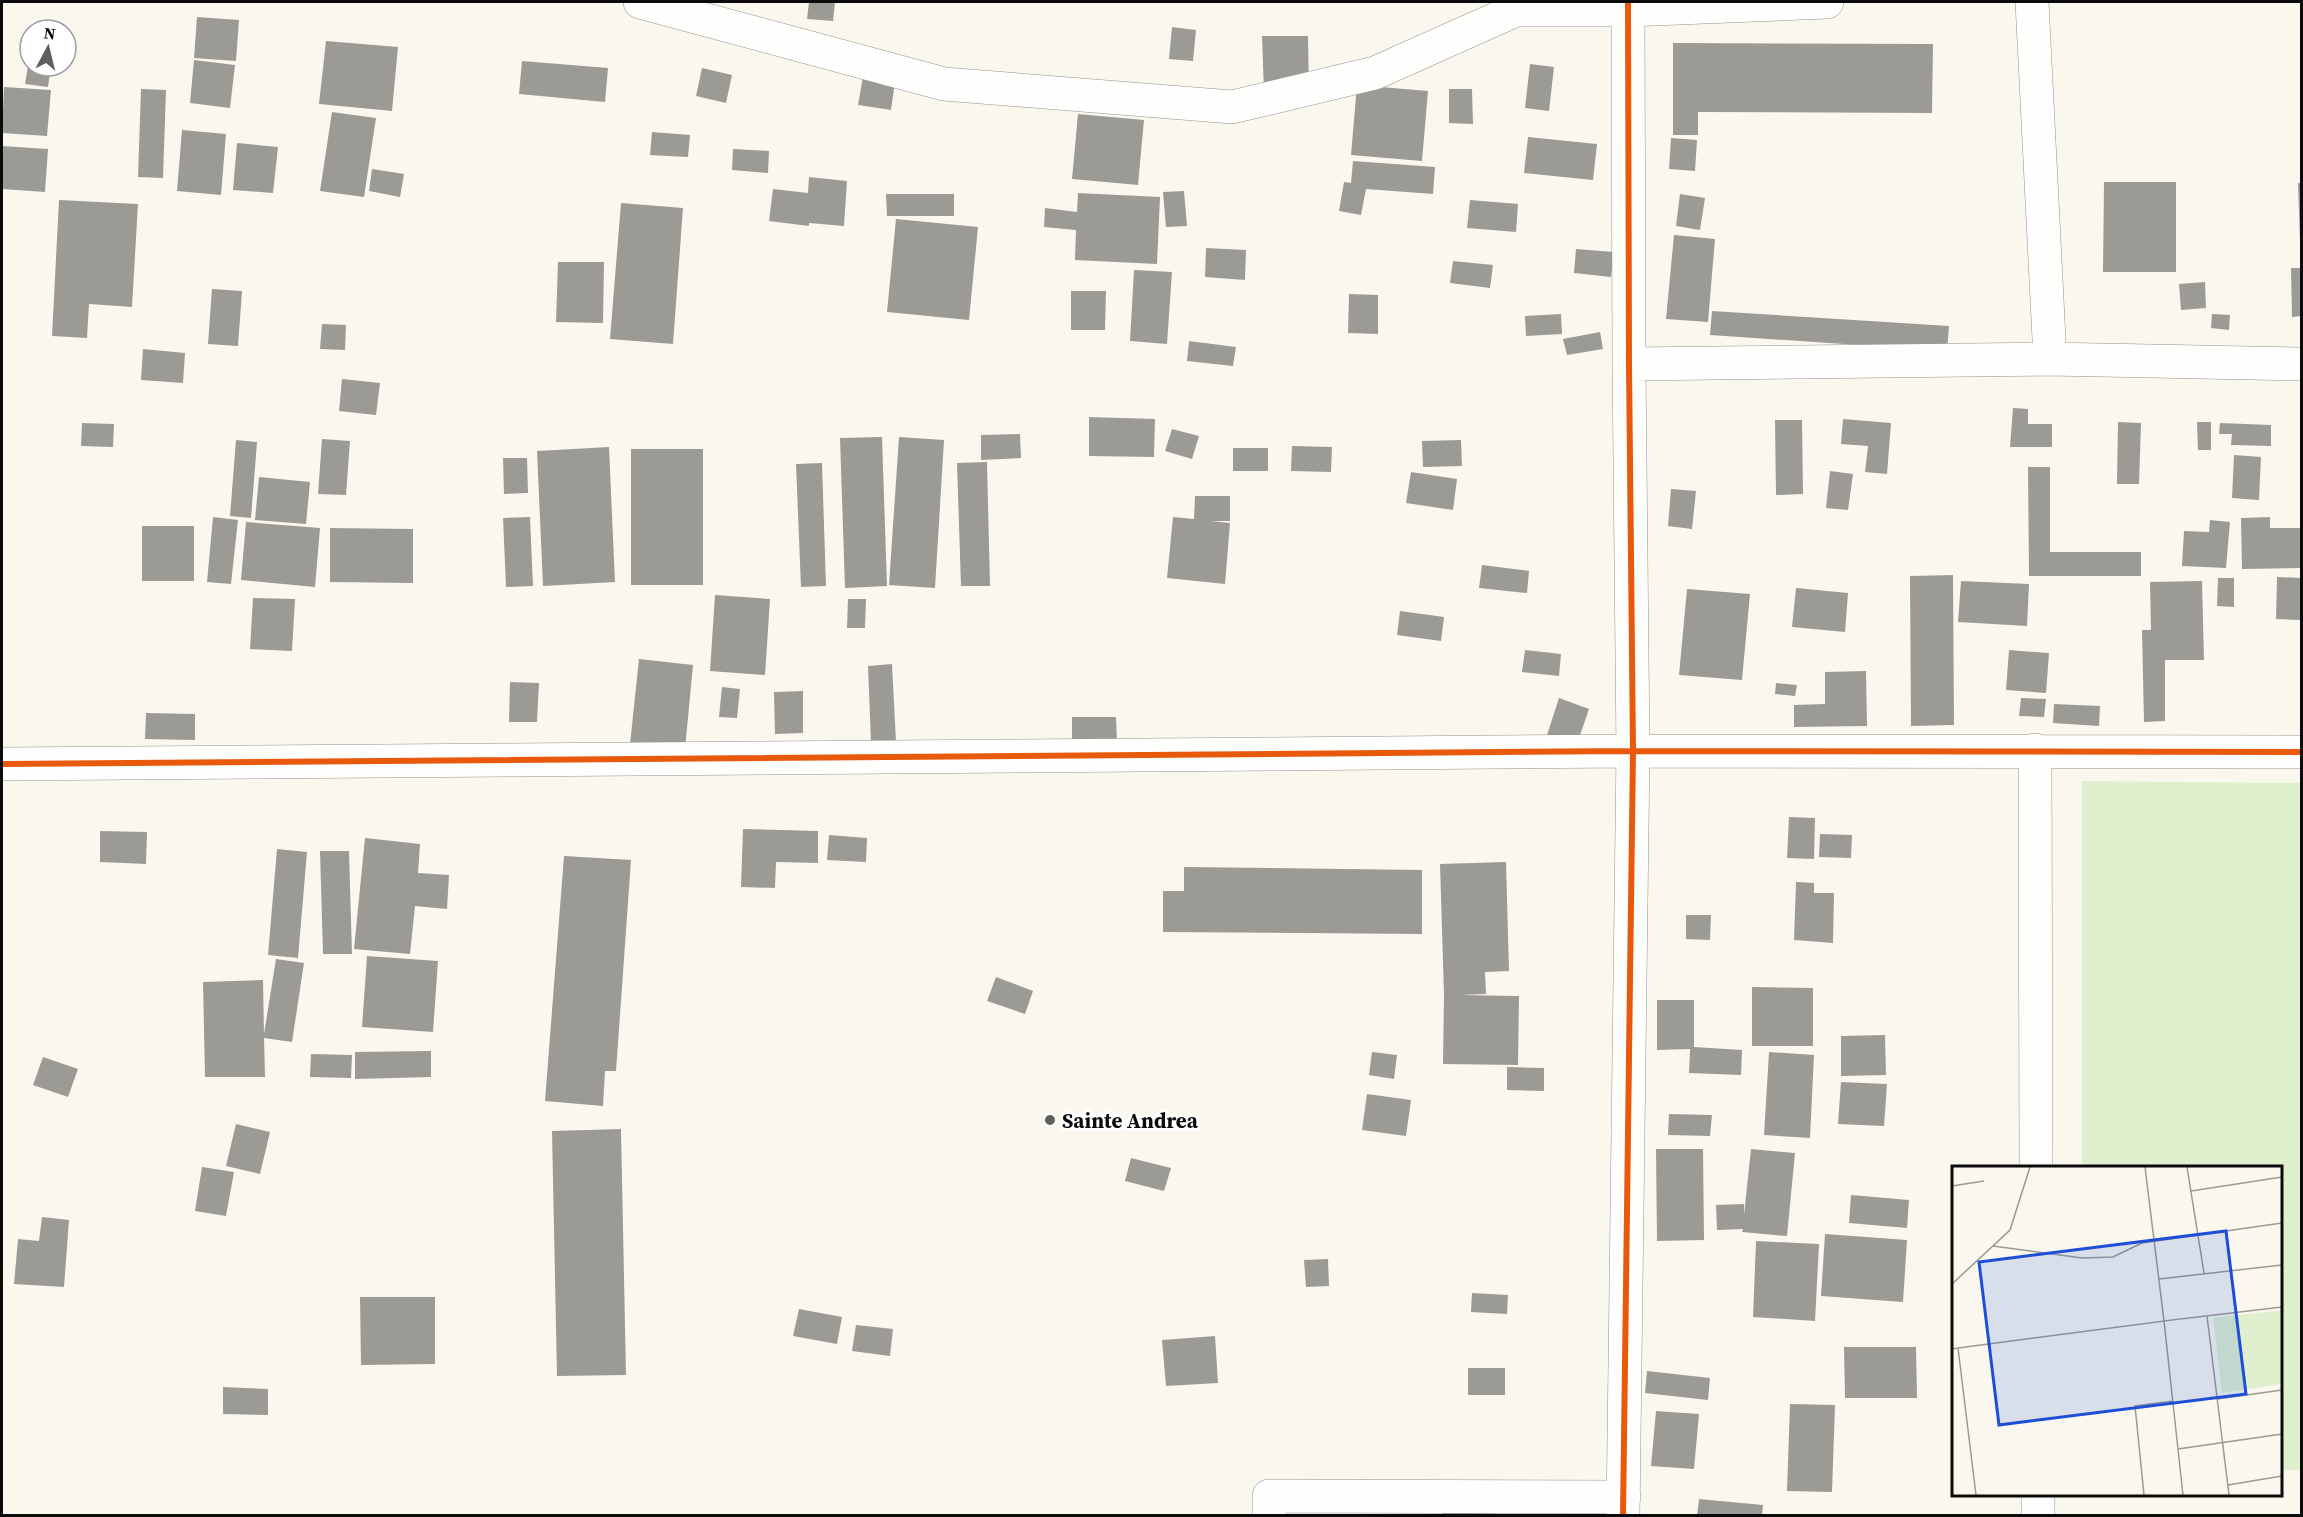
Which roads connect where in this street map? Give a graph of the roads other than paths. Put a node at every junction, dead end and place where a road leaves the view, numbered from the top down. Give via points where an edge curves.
1 (640, 2) edge
2 (1827, 2) edge
3 (2032, 2) edge
4 (1628, 6) edge
5 (2050, 359) junction
6 (1629, 364) junction
7 (2301, 364) edge
8 (2035, 750) junction
9 (1634, 752) junction
10 (2301, 752) edge
11 (2, 764) edge
12 (2036, 1166) edge
13 (2038, 1496) edge
14 (1624, 1506) edge
15 (1269, 1515) edge
16 (2038, 1515) edge

1 - 4 street via 944,84 1232,107 1375,73 1516,10
2 - 4 street
3 - 5 street
4 - 6 street
5 - 6 street
5 - 7 street
6 - 9 street
8 - 9 street
8 - 10 street
8 - 12 street
9 - 11 street
9 - 14 street
13 - 16 street
14 - 15 street via 1269,1496

